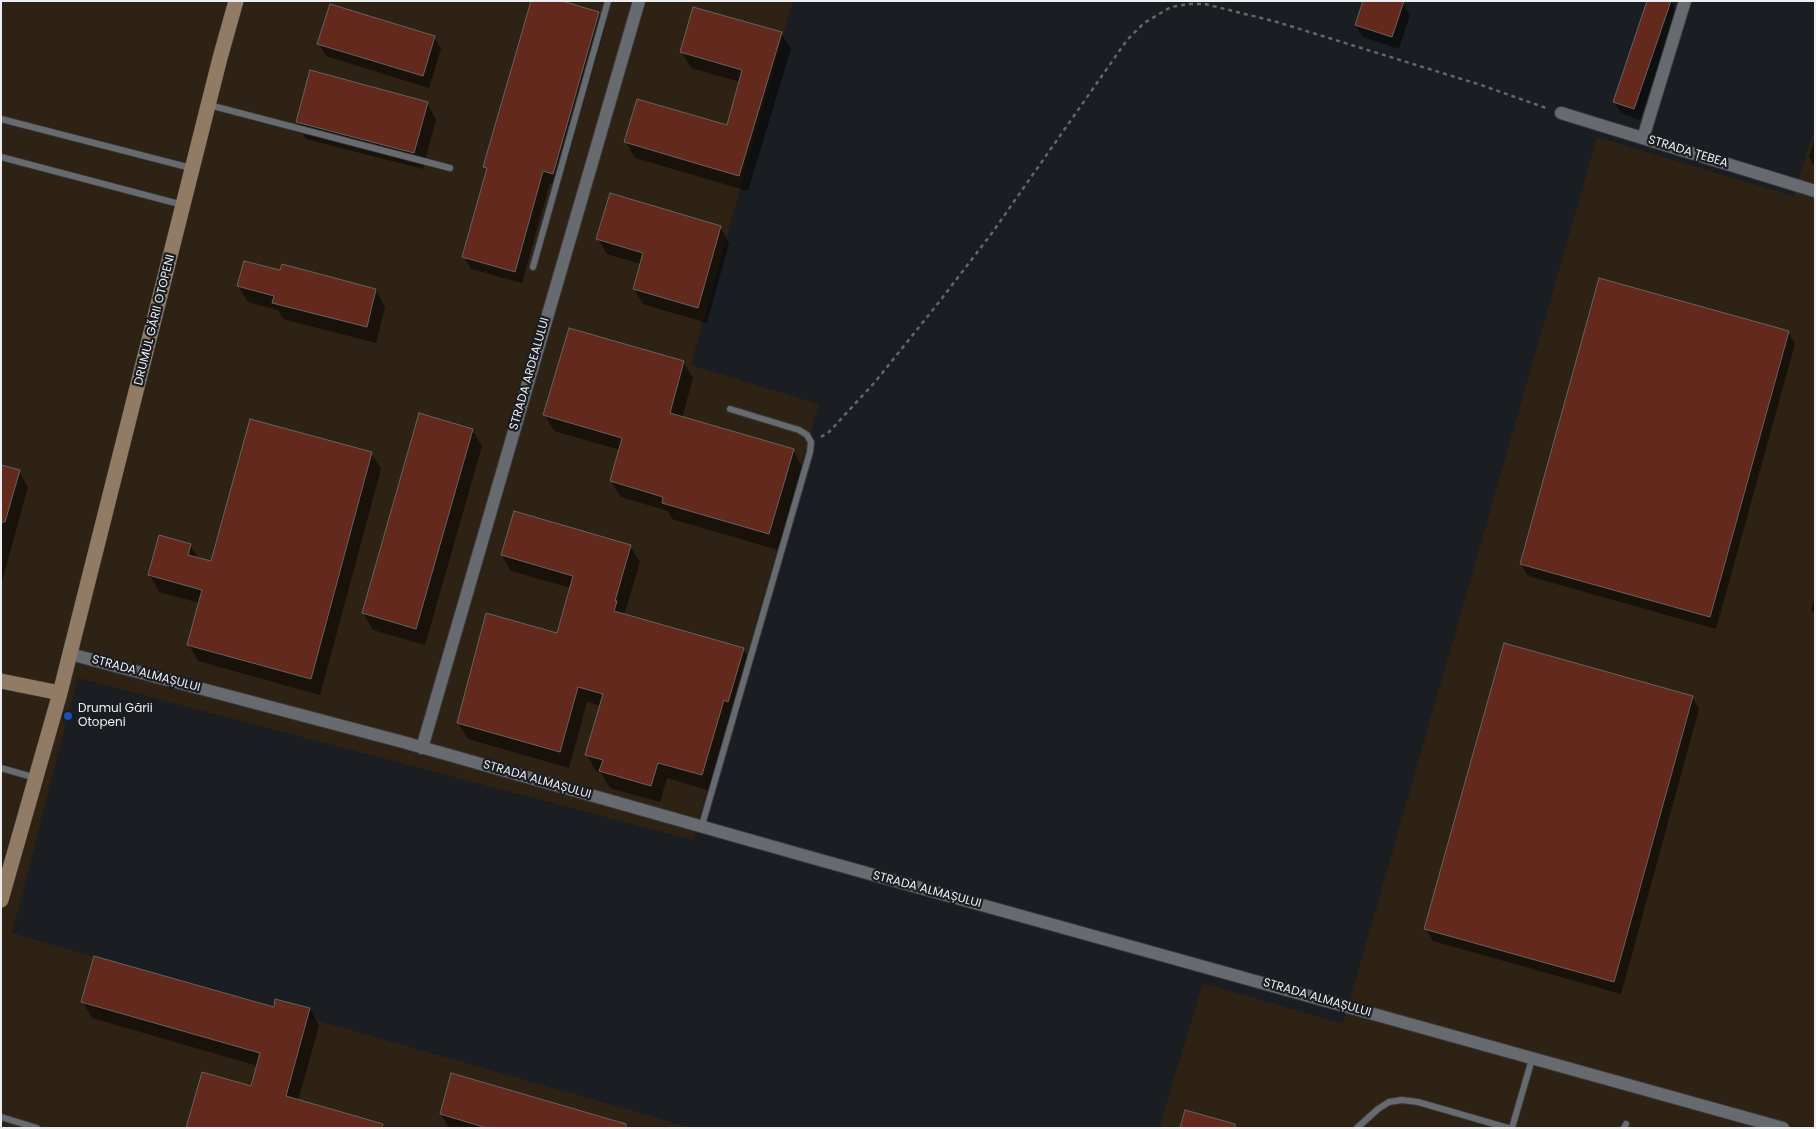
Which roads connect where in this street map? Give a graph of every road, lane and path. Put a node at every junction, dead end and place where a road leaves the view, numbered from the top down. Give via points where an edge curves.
1 (236, 1) edge
2 (608, 1) edge
3 (639, 1) edge
4 (1685, 1) edge
5 (208, 105) junction
6 (1561, 113) joint
7 (1, 119) edge
8 (1643, 138) junction
9 (1, 157) edge
10 (450, 168) dead end
11 (192, 169) junction
12 (1815, 191) edge
13 (184, 205) junction
14 (533, 267) dead end
15 (730, 409) dead end
16 (810, 442) junction
17 (70, 654) junction
18 (1, 681) edge
19 (60, 693) junction
20 (422, 748) junction
21 (1, 768) edge
22 (36, 778) junction
23 (702, 825) junction
24 (1, 900) edge
25 (1532, 1059) junction
26 (1, 1117) edge
27 (37, 1128) edge
28 (1357, 1128) edge
29 (1510, 1128) edge
30 (1783, 1128) edge

1 - 5 main road, DRUMUL GĂRII OTOPENI
2 - 14 lane
3 - 20 street, STRADA ARDEALULUI
4 - 8 street
5 - 10 lane
5 - 11 main road, DRUMUL GĂRII OTOPENI
6 - 8 street, STRADA ȚEBEA
6 - 16 path via 1277,22 1205,4 1171,7 1144,23 1127,40 936,306 875,382 829,432
7 - 11 lane
8 - 12 street, STRADA ȚEBEA
9 - 13 lane
11 - 13 main road, DRUMUL GĂRII OTOPENI
13 - 17 main road, DRUMUL GĂRII OTOPENI
15 - 16 lane via 799,430 807,435
16 - 23 lane via 810,452
17 - 19 main road, DRUMUL GĂRII OTOPENI
17 - 20 street, STRADA ALMAȘULUI
18 - 19 main road
19 - 22 main road, DRUMUL GĂRII OTOPENI
20 - 23 street, STRADA ALMAȘULUI
21 - 22 lane
22 - 24 main road, DRUMUL GĂRII OTOPENI
23 - 25 street, STRADA ALMAȘULUI
25 - 29 lane
25 - 30 street, STRADA ALMAȘULUI
26 - 27 lane
28 - 29 lane via 1389,1102 1402,1100

